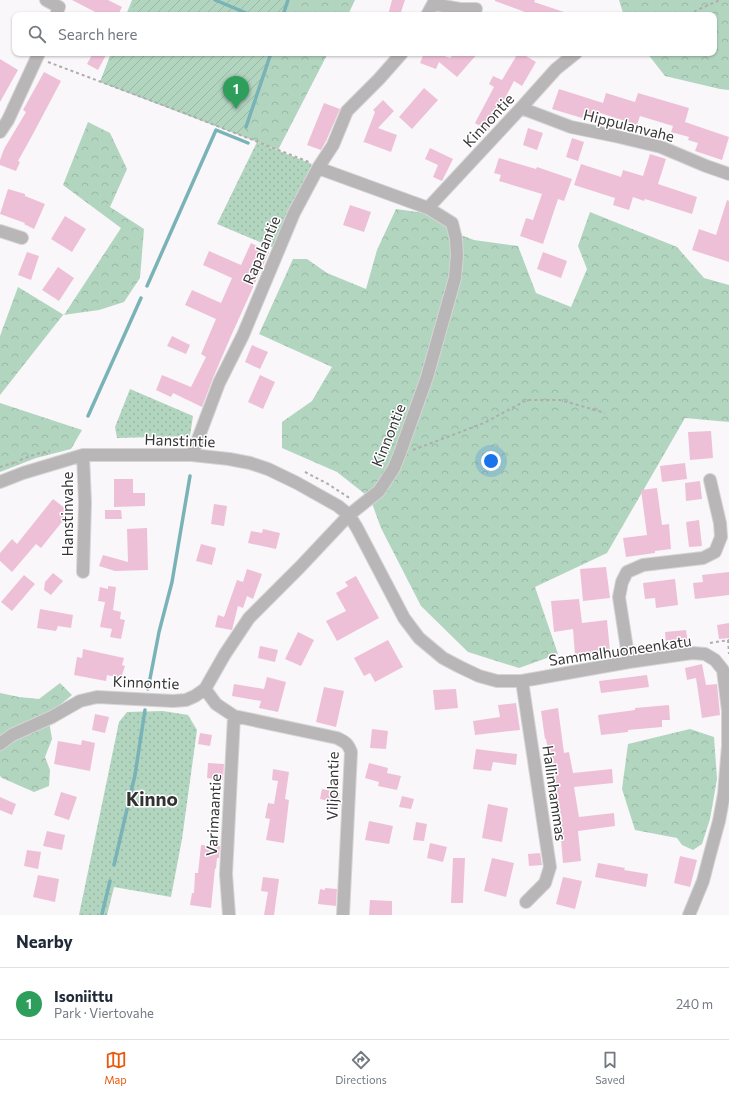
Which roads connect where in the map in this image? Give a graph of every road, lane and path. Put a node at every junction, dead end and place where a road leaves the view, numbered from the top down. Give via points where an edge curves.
1 (46, 0) edge
2 (720, 0) edge
3 (60, 7) edge
4 (476, 9) dead end
5 (429, 12) edge
6 (694, 12) edge
7 (38, 56) edge
8 (399, 56) edge
9 (572, 56) edge
10 (521, 108) junction
11 (0, 132) edge
12 (318, 168) junction
13 (729, 174) edge
14 (428, 208) junction
15 (0, 232) edge
16 (22, 238) dead end
17 (605, 413) dead end
18 (400, 452) junction
19 (82, 455) junction
20 (192, 455) junction
21 (710, 480) dead end
22 (0, 482) edge
23 (348, 515) junction
24 (83, 572) dead end
25 (728, 640) edge
26 (729, 654) edge
27 (629, 662) junction
28 (522, 681) junction
29 (205, 690) junction
30 (234, 716) junction
31 (0, 744) edge
32 (526, 902) dead end
33 (229, 915) edge
34 (343, 915) edge
35 (689, 915) edge

1 - 3 street
2 - 6 path
4 - 5 street via 433,4
7 - 11 street
7 - 12 path via 301,159
8 - 12 street, Rapalantie via 348,111 333,145
9 - 10 street, Kinnontie via 556,69
10 - 13 street, Hippulanvahe via 572,127 661,148
10 - 14 street, Kinnontie
12 - 14 street
12 - 20 street, Rapalantie via 294,212 243,335 219,383
14 - 18 street, Kinnontie via 452,223 457,255 455,278 427,377
15 - 16 street
17 - 18 path via 560,400 527,400 477,426 407,453
18 - 23 street, Kinnontie via 394,468 379,491
19 - 20 street, Hanstintie
19 - 22 street, Hanstintie
19 - 24 street, Hanstinvahe via 86,503
20 - 23 street, Hanstintie via 229,458 268,469 324,497
21 - 27 street via 722,537 716,552 703,558 643,566 627,572 622,582 619,597
23 - 28 street, Sammalhuoneenkatu via 404,618 419,638 443,658 473,673 497,681
23 - 29 street, Kinnontie via 248,618
25 - 26 path
27 - 28 street, Sammalhuoneenkatu
27 - 35 street, Sammalhuoneenkatu via 692,653 705,654 715,660 722,670 728,710 724,794 703,881
28 - 32 street, Hallinhammas via 550,867 545,883
29 - 30 street, Viljolantie via 216,704
29 - 31 street, Kinnontie via 186,700 97,696 80,701 12,735
30 - 33 street, Varimaantie via 226,874
30 - 34 street, Viljolantie via 337,738 349,745 351,752

